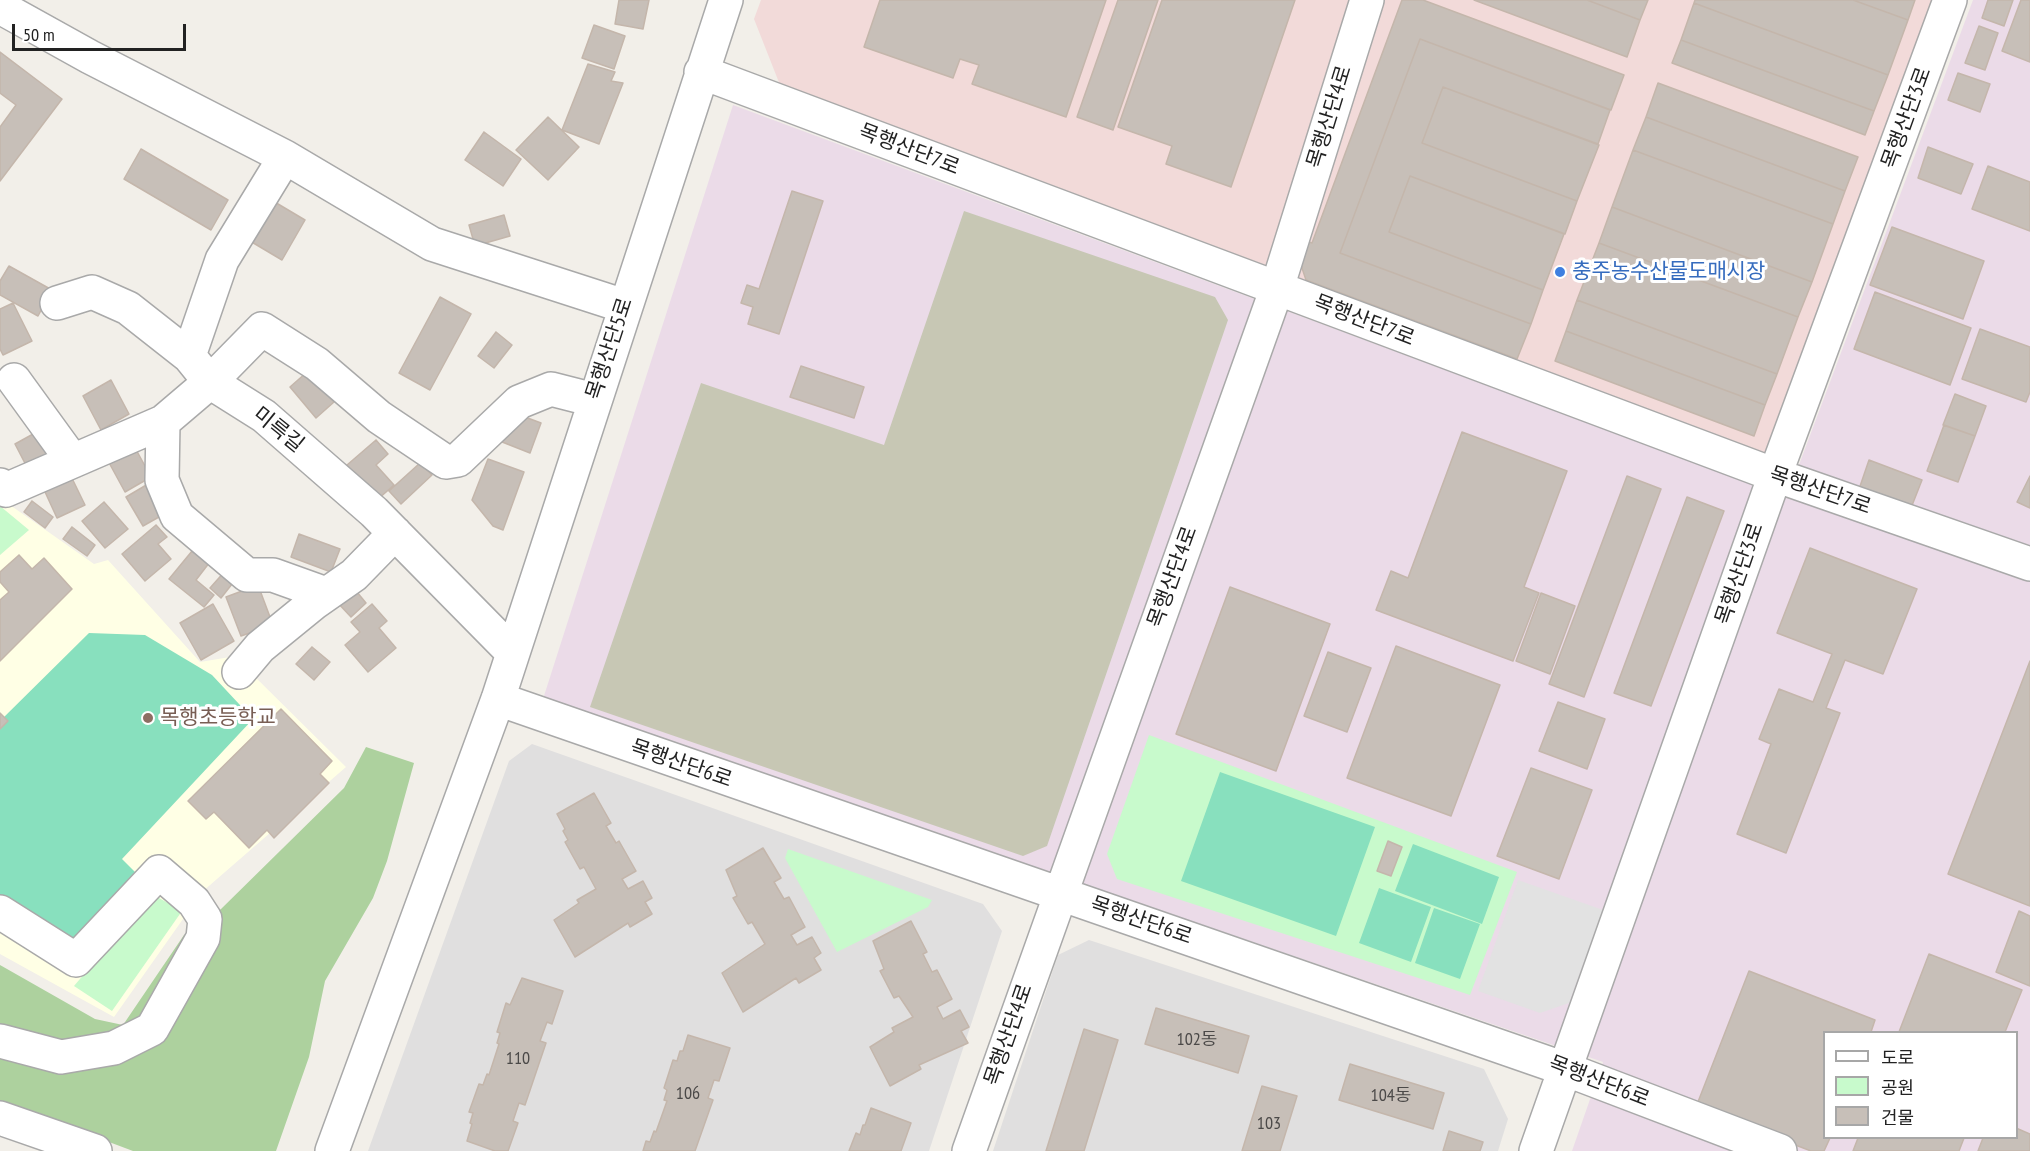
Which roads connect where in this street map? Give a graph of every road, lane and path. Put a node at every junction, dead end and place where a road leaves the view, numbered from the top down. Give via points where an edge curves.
1 (726, 0) edge
2 (1366, 0) edge
3 (1950, 0) edge
4 (0, 7) edge
5 (701, 72) junction
6 (285, 157) junction
7 (1277, 288) junction
8 (57, 303) dead end
9 (624, 306) junction
10 (189, 356) junction
11 (14, 381) dead end
12 (210, 382) junction
13 (594, 400) junction
14 (163, 422) junction
15 (72, 459) junction
16 (1775, 475) junction
17 (0, 485) edge
18 (395, 533) junction
19 (2030, 564) edge
20 (326, 594) junction
21 (513, 653) junction
22 (239, 672) dead end
23 (498, 699) junction
24 (1059, 893) junction
25 (0, 912) edge
26 (0, 1041) edge
27 (1565, 1069) junction
28 (0, 1118) edge
29 (95, 1151) edge
30 (332, 1151) edge
31 (969, 1151) edge
32 (1536, 1151) edge
33 (1780, 1151) edge

1 - 5 street, 목행산단5로
2 - 7 street, 목행산단4로
3 - 16 street, 목행산단3로
4 - 6 street
5 - 7 street, 목행산단7로
5 - 9 street, 목행산단5로
6 - 9 street via 432,244
6 - 10 street via 222,260
7 - 16 street, 목행산단7로
7 - 24 street, 목행산단4로
8 - 10 street, 미륵길 via 92,292 128,308
9 - 13 street, 목행산단5로
10 - 12 street, 미륵길
11 - 15 street
12 - 13 street via 262,329 317,363 379,417 446,462 458,460 519,402 540,393 551,389
12 - 14 street
12 - 18 street, 미륵길 via 264,416
13 - 21 street, 목행산단5로
14 - 15 street
14 - 20 street via 162,480 177,516 247,575 273,575
15 - 17 street via 6,490
16 - 19 street, 목행산단7로
16 - 27 street, 목행산단3로
18 - 20 street via 354,575
18 - 21 street, 미륵길
20 - 22 street via 260,647
21 - 23 street, 목행산단5로
23 - 24 street, 목행산단6로
23 - 30 street, 목행산단5로
24 - 27 street, 목행산단6로
24 - 31 street, 목행산단4로
25 - 26 street via 76,960 159,872 194,902 205,919 203,938 152,1029 114,1048 61,1057
27 - 32 street, 목행산단3로
27 - 33 street, 목행산단6로
28 - 29 street

